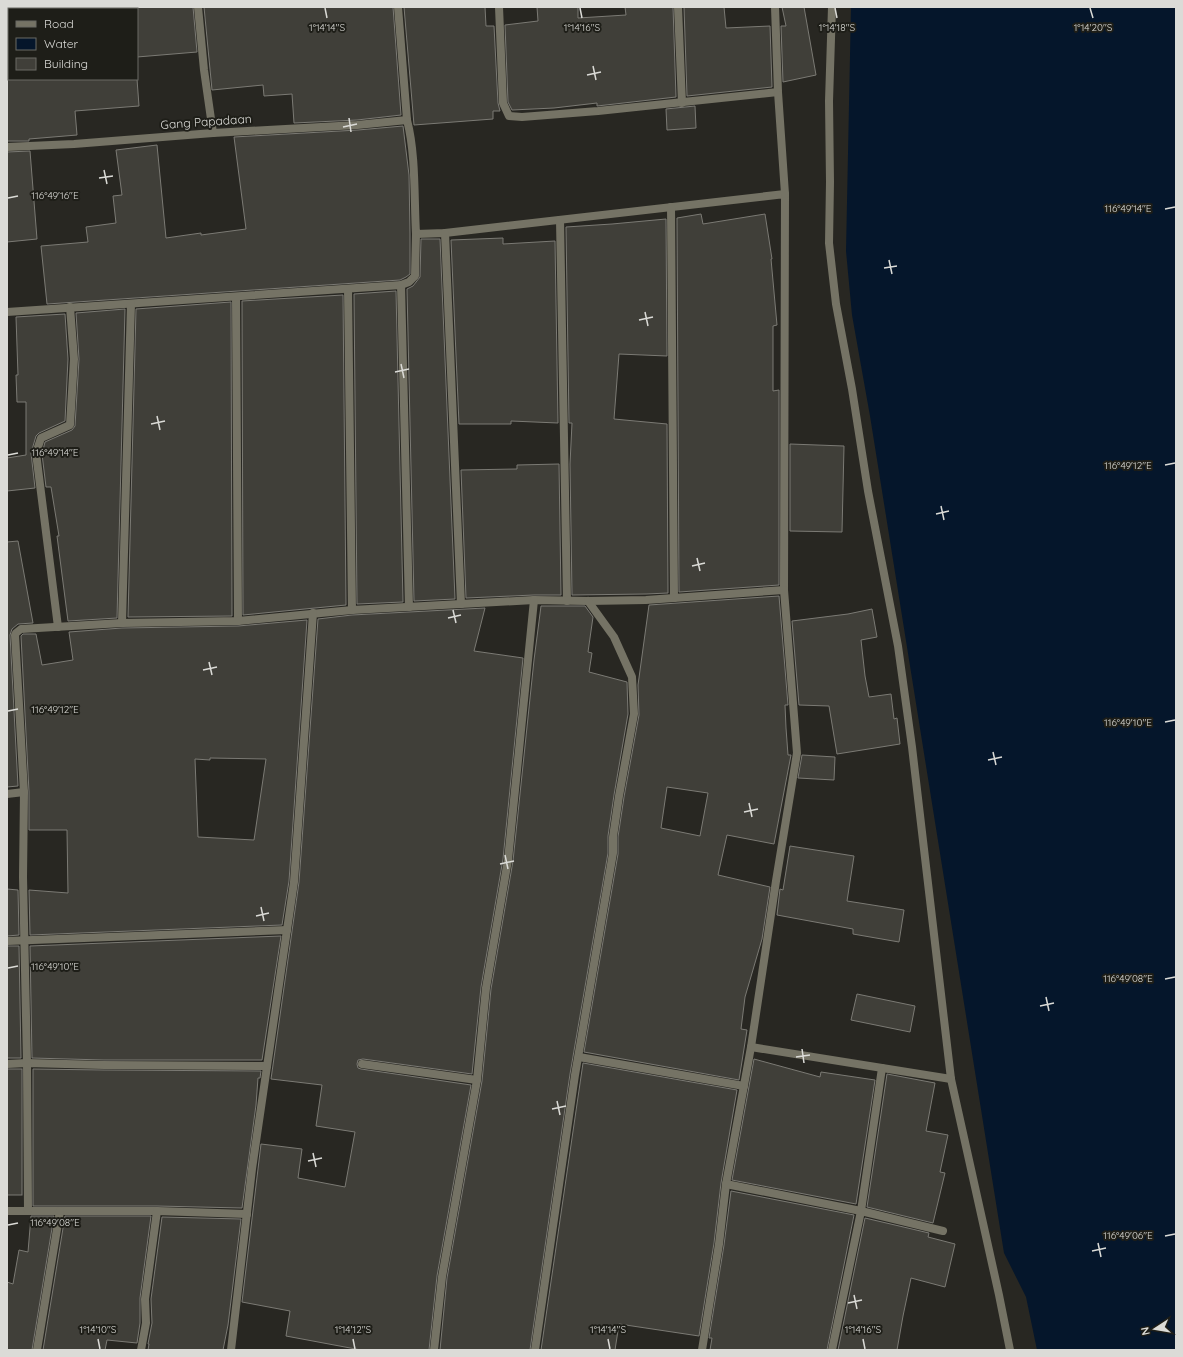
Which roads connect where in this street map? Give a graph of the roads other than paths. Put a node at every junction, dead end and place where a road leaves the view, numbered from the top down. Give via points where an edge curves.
1 (198, 7) edge
2 (398, 7) edge
3 (499, 7) edge
4 (678, 7) edge
5 (775, 7) edge
6 (832, 7) edge
7 (778, 92) junction
8 (682, 103) junction
9 (407, 120) junction
10 (213, 133) junction
11 (7, 147) edge
12 (785, 194) junction
13 (671, 207) junction
14 (560, 220) junction
15 (445, 233) junction
16 (416, 234) junction
17 (401, 285) junction
18 (348, 289) junction
19 (236, 297) junction
20 (131, 304) junction
21 (70, 307) junction
22 (7, 312) edge
23 (784, 590) junction
24 (674, 598) junction
25 (534, 600) junction
26 (567, 601) junction
27 (588, 601) junction
28 (461, 604) junction
29 (409, 607) junction
30 (352, 610) junction
31 (313, 613) junction
32 (238, 621) junction
33 (122, 624) junction
34 (58, 627) junction
35 (24, 792) junction
36 (7, 794) edge
37 (287, 930) junction
38 (25, 940) junction
39 (7, 941) edge
40 (751, 1047) junction
41 (579, 1057) junction
42 (28, 1063) junction
43 (7, 1064) edge
44 (362, 1064) dead end
45 (267, 1066) junction
46 (882, 1068) junction
47 (951, 1079) junction
48 (476, 1080) junction
49 (744, 1086) junction
50 (726, 1184) junction
51 (7, 1211) edge
52 (28, 1211) junction
53 (60, 1211) junction
54 (157, 1211) junction
55 (861, 1211) junction
56 (247, 1214) junction
57 (943, 1231) dead end
58 (37, 1350) edge
59 (141, 1350) edge
60 (231, 1350) edge
61 (434, 1350) edge
62 (535, 1350) edge
63 (702, 1350) edge
64 (832, 1350) edge
65 (1010, 1350) edge

1 - 10 street
2 - 9 street
3 - 8 street via 503,103 509,116 539,116
4 - 8 street
5 - 7 street
6 - 47 street via 829,243 836,304 868,491 898,646
7 - 8 street
7 - 12 street
9 - 10 street, Gang Papadaan via 357,126
9 - 16 street via 413,170
10 - 11 street, Gang Papadaan
12 - 13 street
12 - 23 street
13 - 14 street
13 - 24 street
14 - 15 street
14 - 26 street
15 - 16 street
15 - 28 street
16 - 17 street via 415,276
17 - 18 street
17 - 29 street
18 - 19 street
18 - 30 street
19 - 20 street
19 - 32 street
20 - 21 street
20 - 33 street
21 - 22 street
21 - 34 street via 74,359 70,425 41,438 36,453
23 - 24 street
23 - 40 street via 797,753
24 - 27 street
25 - 26 street
25 - 28 street
25 - 48 street via 508,860 486,988
26 - 27 street
27 - 41 street via 614,638 632,677 634,714
28 - 29 street
29 - 30 street
30 - 31 street
31 - 32 street
31 - 37 street via 294,882
32 - 33 street
33 - 34 street
34 - 35 street via 21,629 15,635
35 - 36 street
35 - 38 street
37 - 38 street
37 - 45 street
38 - 39 street
38 - 42 street
40 - 46 street
40 - 49 street
41 - 49 street
41 - 62 street
42 - 43 street
42 - 45 street
42 - 52 street
44 - 48 street
45 - 56 street
46 - 47 street
46 - 55 street
47 - 65 street
48 - 61 street via 442,1277
49 - 50 street
50 - 55 street
50 - 63 street
51 - 52 street
52 - 53 street
53 - 54 street
53 - 58 street
54 - 56 street
54 - 59 street
55 - 57 street
55 - 64 street
56 - 60 street

